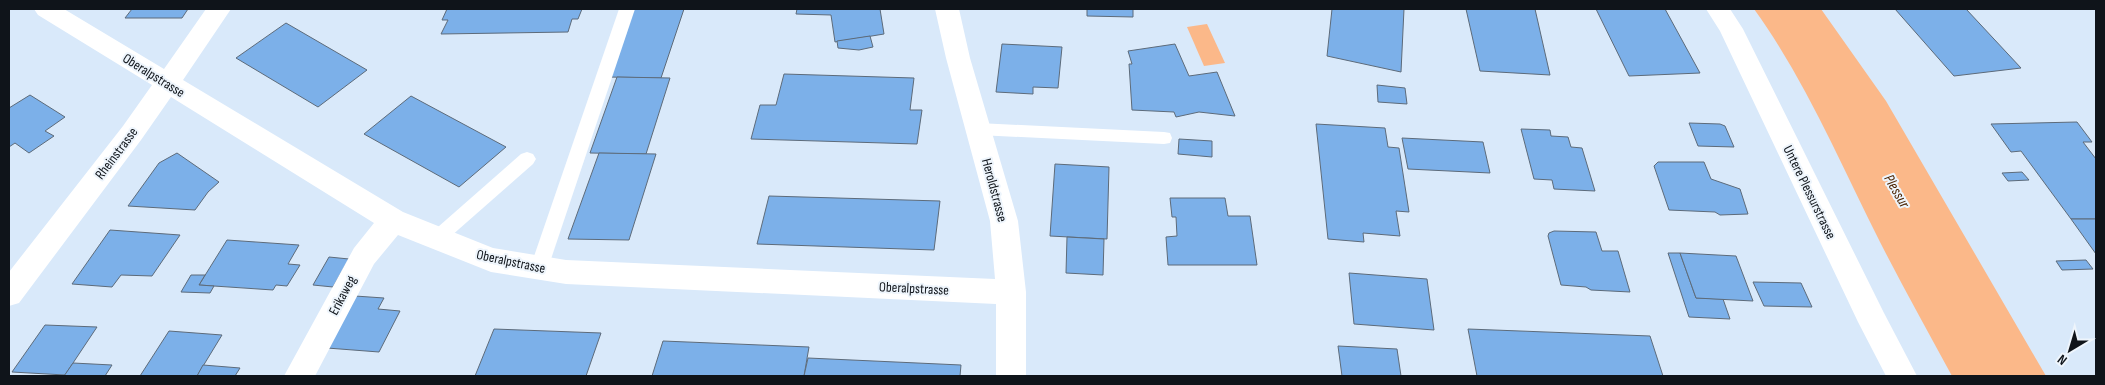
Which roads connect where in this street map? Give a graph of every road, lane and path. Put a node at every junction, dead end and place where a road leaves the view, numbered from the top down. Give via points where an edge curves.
1 (46, 9) edge
2 (219, 9) edge
3 (627, 9) edge
4 (948, 9) edge
5 (1718, 9) edge
6 (167, 83) junction
7 (978, 130) junction
8 (1164, 138) dead end
9 (527, 159) dead end
10 (394, 220) junction
11 (436, 239) junction
12 (539, 268) junction
13 (1012, 292) junction
14 (9, 294) edge
15 (299, 376) edge
16 (1012, 376) edge
17 (1902, 376) edge

1 - 6 street, Oberalpstrasse
2 - 6 street, Rheinstrasse
3 - 12 lane
4 - 7 street, Heroldstrasse
5 - 17 street, Untere Plessurstrasse via 1731,29
6 - 10 street, Oberalpstrasse
6 - 14 street, Rheinstrasse
7 - 8 lane
7 - 13 street, Heroldstrasse via 1004,221
9 - 11 lane
10 - 11 street, Oberalpstrasse
10 - 15 street, Erikaweg via 364,256
11 - 12 street, Oberalpstrasse via 491,260
12 - 13 street, Oberalpstrasse via 566,272
13 - 16 street, Heroldstrasse

